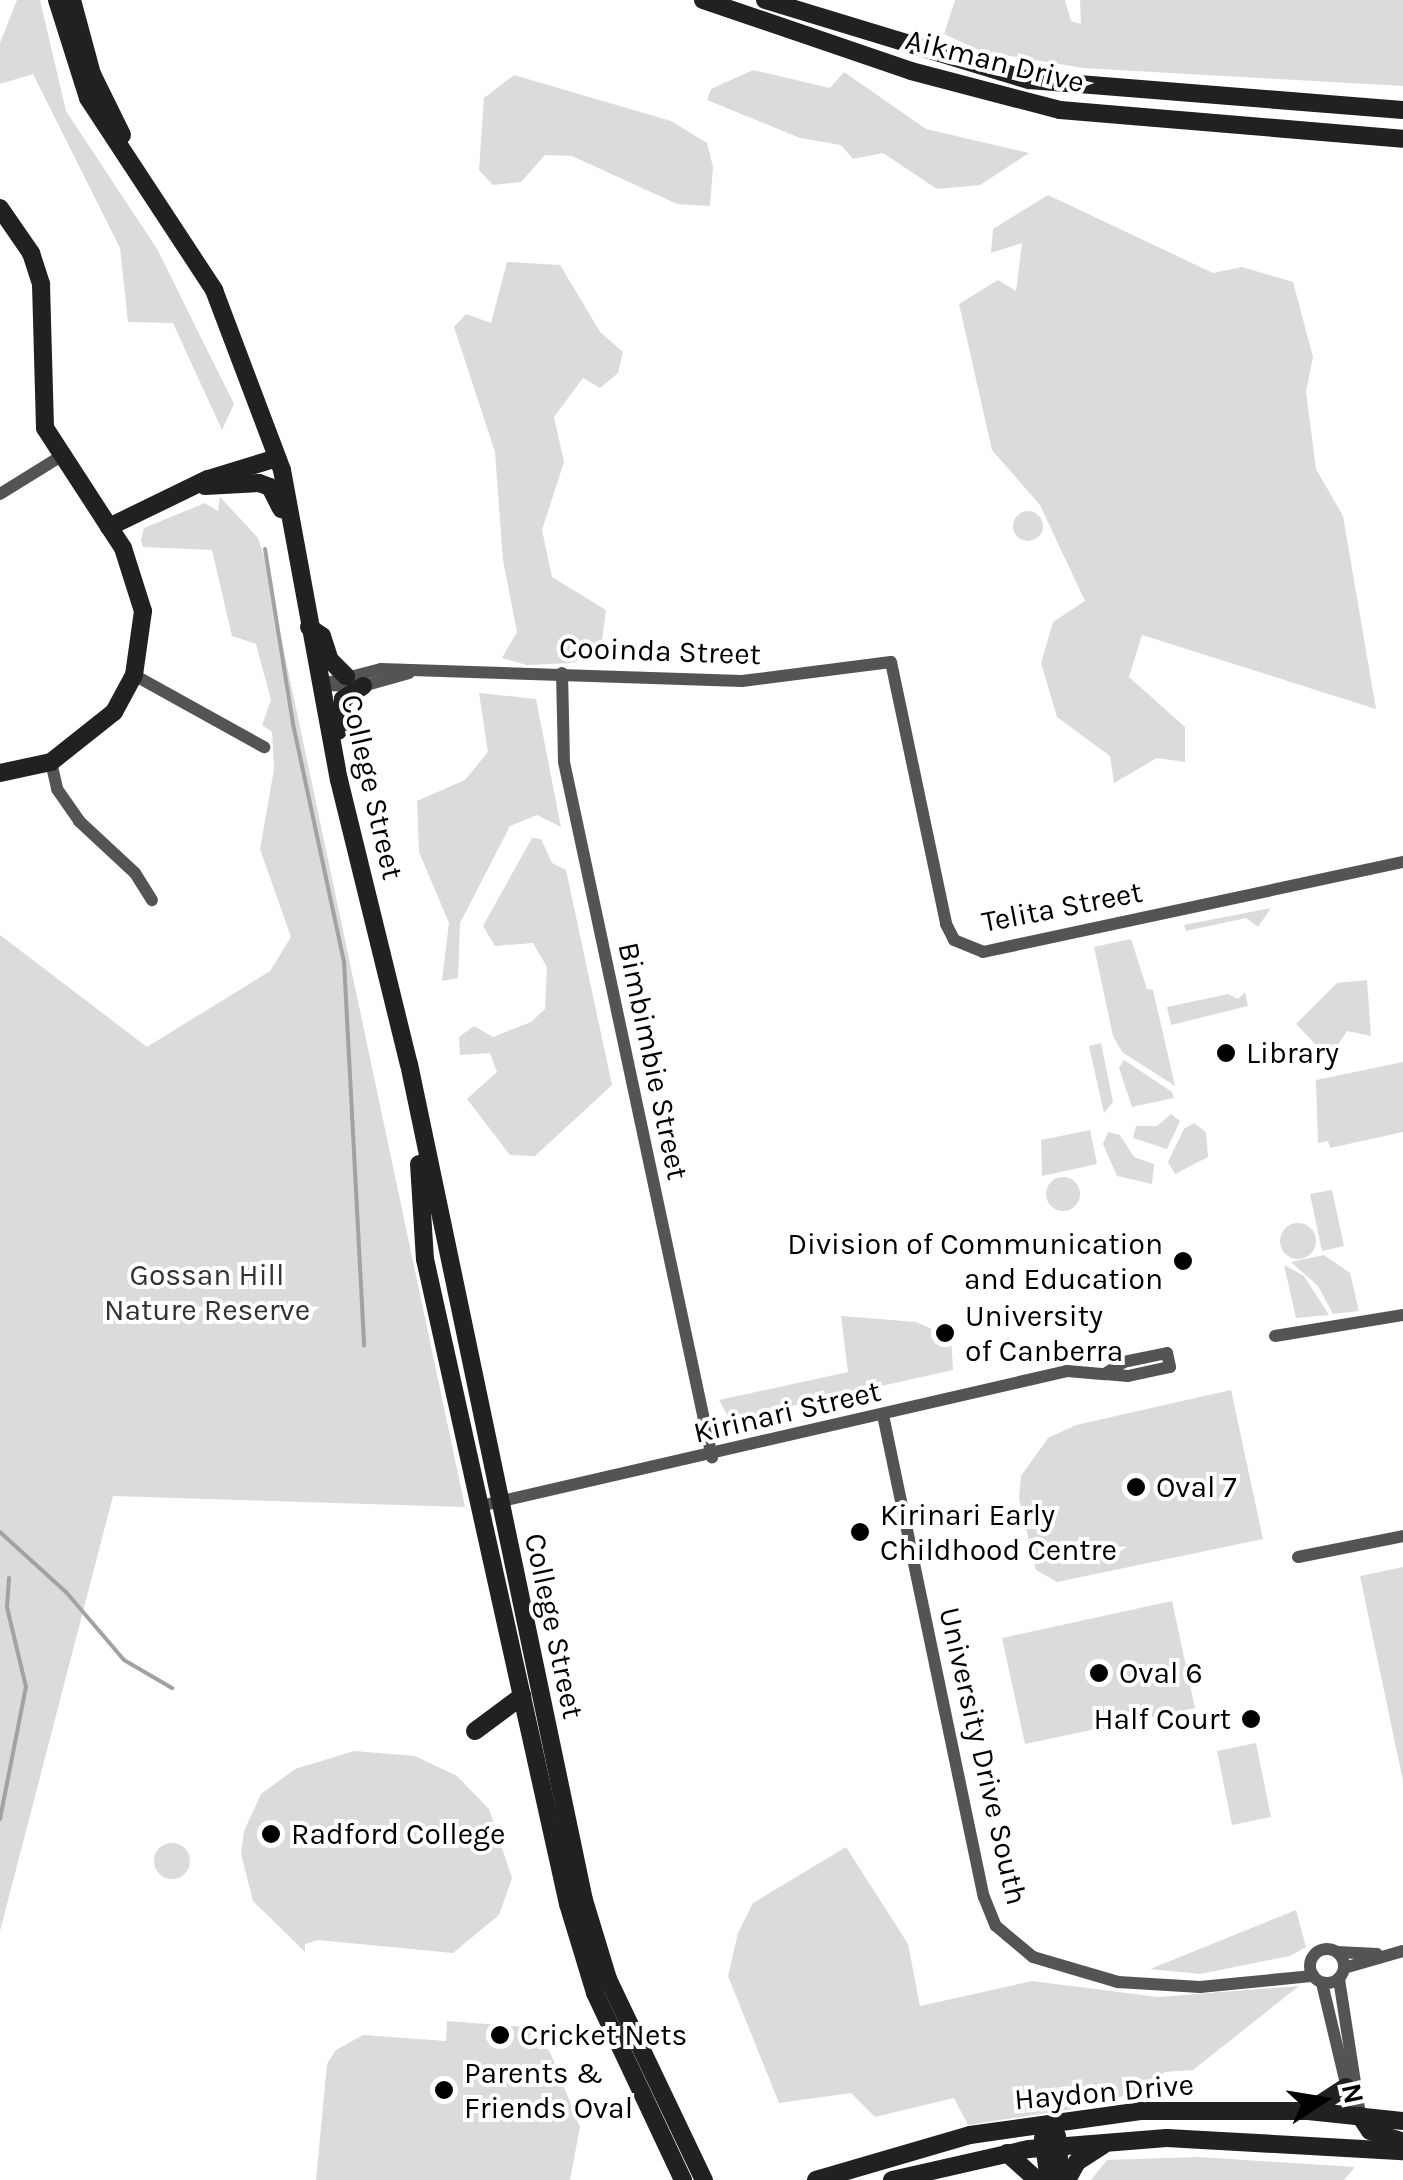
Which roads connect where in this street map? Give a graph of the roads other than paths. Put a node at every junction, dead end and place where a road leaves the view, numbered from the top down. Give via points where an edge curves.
1 (57, 0) edge
2 (72, 0) edge
3 (704, 0) edge
4 (766, 0) edge
5 (1403, 98) edge
6 (1362, 106) junction
7 (1403, 110) edge
8 (1403, 139) edge
9 (138, 172) junction
10 (0, 208) edge
11 (60, 457) junction
12 (274, 459) junction
13 (194, 486) junction
14 (0, 494) edge
15 (285, 515) junction
16 (109, 527) junction
17 (308, 626) junction
18 (891, 662) joint
19 (426, 668) junction
20 (562, 673) junction
21 (134, 676) junction
22 (346, 676) junction
23 (319, 685) junction
24 (364, 686) junction
25 (264, 747) dead end
26 (51, 762) junction
27 (0, 773) edge
28 (339, 780) junction
29 (1403, 862) edge
30 (152, 900) dead end
31 (409, 1064) junction
32 (1403, 1315) edge
33 (1275, 1336) dead end
34 (1104, 1374) dead end
35 (883, 1415) junction
36 (712, 1457) junction
37 (500, 1502) junction
38 (480, 1506) junction
39 (1403, 1536) edge
40 (1298, 1557) dead end
41 (522, 1696) junction
42 (475, 1731) dead end
43 (1403, 1950) edge
44 (1337, 1952) junction
45 (1384, 1954) junction
46 (1315, 1974) junction
47 (1342, 1974) junction
48 (1346, 2087) junction
49 (1308, 2111) junction
50 (1360, 2116) junction
51 (1403, 2121) edge
52 (1048, 2122) junction
53 (1107, 2142) junction
54 (1403, 2142) edge
55 (1326, 2145) junction
56 (1051, 2146) junction
57 (1403, 2151) edge
58 (1007, 2154) junction
59 (693, 2178) edge
60 (816, 2180) edge
61 (892, 2180) edge
62 (1036, 2180) edge
63 (1049, 2180) edge
64 (1064, 2180) edge

1 - 9 street, College Street via 88,98
2 - 9 street, College Street via 92,74
3 - 8 street, Aikman Drive via 911,70 1068,111
4 - 6 street, Aikman Drive via 974,68 1070,84
5 - 6 street
6 - 7 street, Aikman Drive
9 - 12 street, College Street via 235,336
10 - 11 street via 26,242 42,284 42,406
11 - 14 street
11 - 16 street
12 - 13 street
12 - 15 street, College Street
13 - 15 street via 259,483 270,488
13 - 16 street
15 - 17 street, College Street
16 - 21 street via 138,584 143,612
17 - 22 street via 322,636 330,660
17 - 23 street, College Street
18 - 20 street, Cooinda Street via 742,681
18 - 29 street, Telita Street via 946,924 966,948 983,952
19 - 20 street, Cooinda Street
19 - 22 street, Cooinda Street
19 - 24 street, Cooinda Street
20 - 36 street, Bimbimbie Street via 564,762
21 - 25 street
21 - 26 street via 96,731
22 - 23 street, Cooinda Street
23 - 24 street, Cooinda Street
23 - 28 street, College Street
24 - 28 street via 337,710 344,764
26 - 27 street
26 - 30 street via 56,788 79,822 135,873
28 - 31 street, College Street
31 - 37 street, College Street
31 - 38 street, College Street via 426,1259
32 - 33 street
34 - 35 street, Kirinari Street via 1067,1371
35 - 36 street, Kirinari Street
35 - 46 street, University Drive South via 984,1897 996,1926 1032,1957 1118,1982 1200,1987
36 - 37 street, Kirinari Street
37 - 38 street, Kirinari Street
37 - 59 street, College Street via 578,1876 608,1979
38 - 41 street, College Street
39 - 40 street
41 - 42 street
41 - 59 street, College Street via 595,1993
43 - 45 street
44 - 45 street
44 - 46 street via 1323,1949
44 - 47 street
45 - 47 street
46 - 47 street
46 - 48 street
47 - 50 street
48 - 49 street
48 - 50 street
49 - 50 street, Haydon Drive
49 - 52 street, Haydon Drive via 1140,2111
50 - 51 street, Haydon Drive
50 - 54 street via 1370,2131
50 - 55 street via 1348,2140
52 - 56 street
52 - 60 street, Haydon Drive via 970,2135
53 - 55 street, Haydon Drive via 1226,2138
53 - 56 street, Haydon Drive
53 - 64 street
55 - 57 street, Haydon Drive
56 - 58 street, Haydon Drive
56 - 63 street
56 - 64 street
58 - 61 street, Haydon Drive
58 - 62 street

